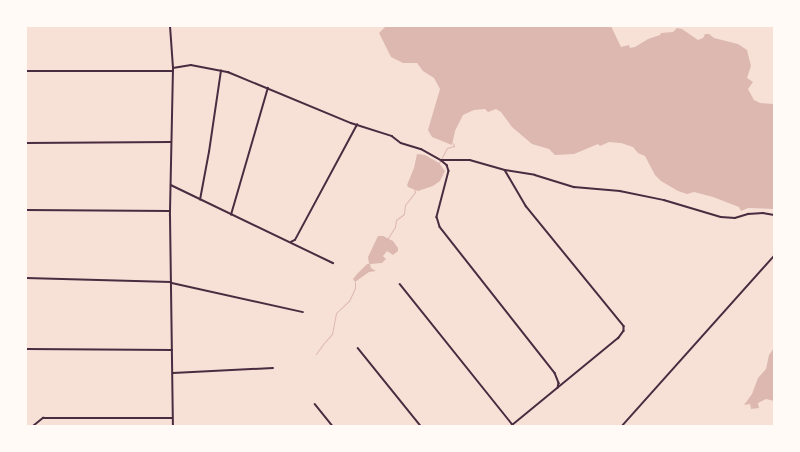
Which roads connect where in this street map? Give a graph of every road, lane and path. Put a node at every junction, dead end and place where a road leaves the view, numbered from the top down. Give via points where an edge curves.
1 (170, 26) edge
2 (173, 68) junction
3 (221, 70) junction
4 (26, 71) edge
5 (173, 71) junction
6 (268, 88) junction
7 (356, 125) junction
8 (171, 142) junction
9 (26, 143) edge
10 (441, 160) junction
11 (505, 170) junction
12 (170, 185) junction
13 (200, 200) junction
14 (26, 210) edge
15 (170, 211) junction
16 (231, 215) junction
17 (774, 215) edge
18 (291, 242) junction
19 (774, 256) edge
20 (333, 263) dead end
21 (26, 278) edge
22 (171, 282) junction
23 (400, 284) dead end
24 (303, 312) dead end
25 (358, 348) dead end
26 (26, 349) edge
27 (172, 350) junction
28 (273, 368) dead end
29 (172, 373) junction
30 (558, 389) junction
31 (316, 404) dead end
32 (172, 418) junction
33 (512, 425) edge
34 (33, 426) edge
35 (172, 426) edge
36 (333, 426) edge
37 (421, 426) edge
38 (622, 426) edge

1 - 2 street
2 - 3 street via 191,65
2 - 5 street
3 - 6 street
3 - 13 street via 210,152
4 - 5 street
5 - 8 street
6 - 7 street
6 - 16 street
7 - 10 street via 392,136 401,143
7 - 18 street via 295,240
8 - 9 street
8 - 12 street
10 - 11 street via 470,160
10 - 30 street via 449,170 437,217 440,227 555,373 559,383
11 - 17 street via 535,175 574,187 620,191 680,204 722,217 735,218 763,213
11 - 30 street via 526,206 624,326 624,332 619,338
12 - 13 street
12 - 15 street
13 - 16 street
14 - 15 street
15 - 22 street
16 - 18 street
18 - 20 street
19 - 38 street
21 - 22 street
22 - 24 street
22 - 27 street
23 - 33 street
25 - 37 street
26 - 27 street
27 - 29 street
28 - 29 street
29 - 32 street
30 - 33 street
31 - 36 street
32 - 34 street via 43,418
32 - 35 street

